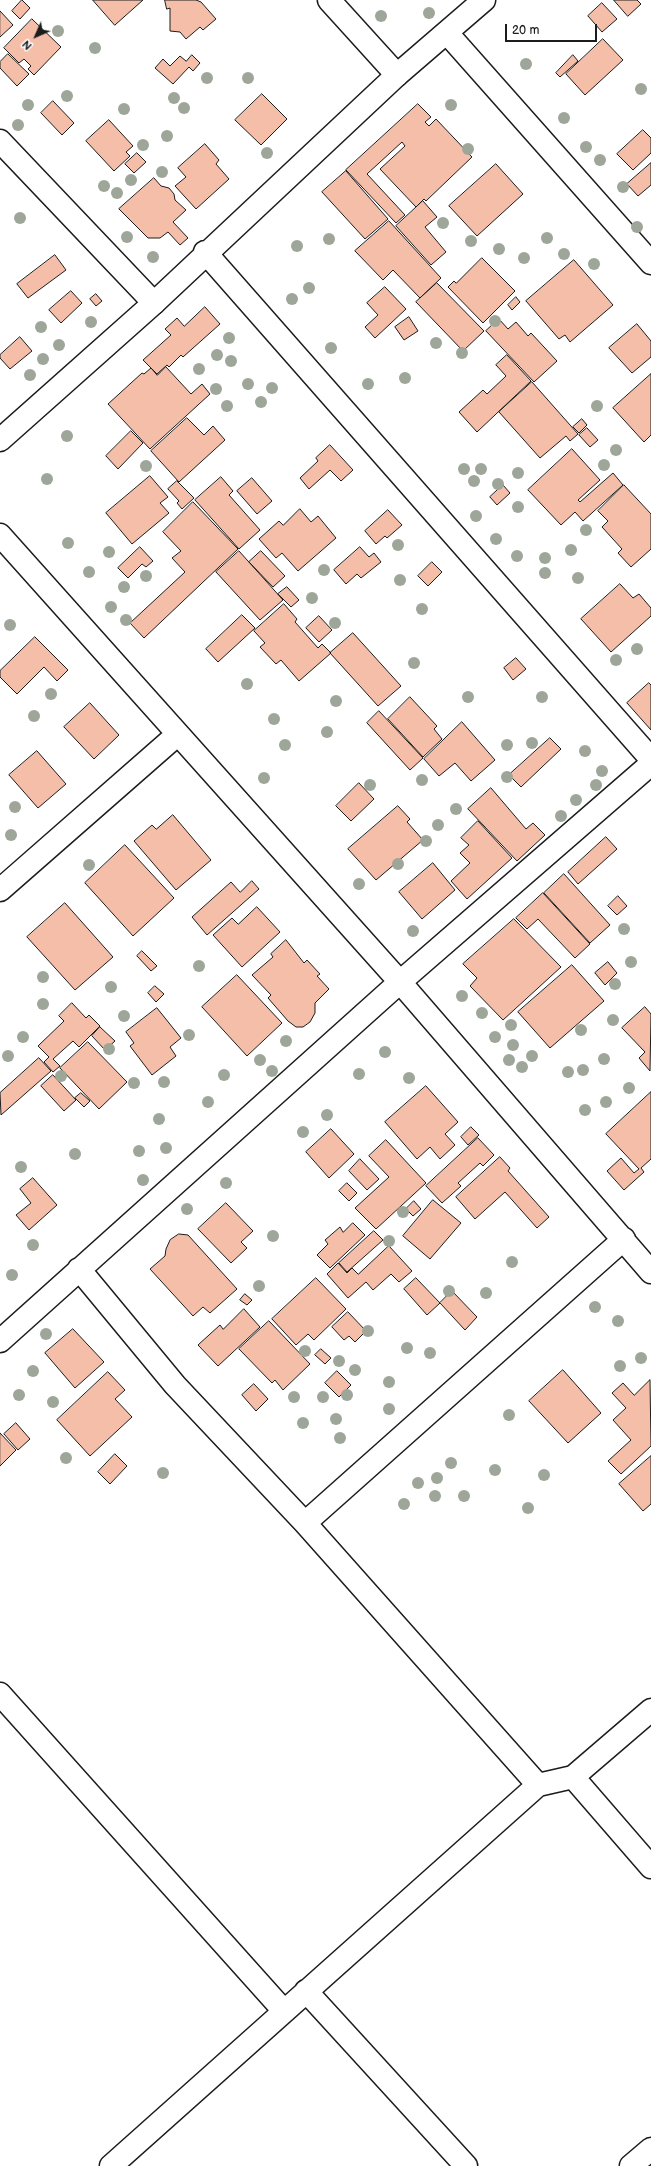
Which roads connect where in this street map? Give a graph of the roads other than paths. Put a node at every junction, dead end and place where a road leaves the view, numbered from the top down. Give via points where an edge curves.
1 (329, 0) edge
2 (484, 0) edge
3 (447, 33) junction
4 (397, 75) junction
5 (0, 141) edge
6 (205, 252) junction
7 (651, 263) edge
8 (154, 302) junction
9 (0, 440) edge
10 (0, 535) edge
11 (178, 734) junction
12 (651, 759) edge
13 (651, 764) edge
14 (0, 890) edge
15 (400, 982) junction
16 (624, 1239) junction
17 (79, 1269) junction
18 (651, 1272) edge
19 (0, 1340) edge
20 (305, 1524) junction
21 (0, 1694) edge
22 (651, 1710) edge
23 (572, 1777) junction
24 (538, 1785) junction
25 (651, 1867) edge
26 (306, 1991) junction
27 (284, 2011) junction
28 (651, 2149) edge
29 (111, 2166) edge
30 (466, 2166) edge
31 (631, 2166) edge

1 - 4 street
2 - 3 street
3 - 4 street
3 - 7 street
4 - 6 street
5 - 8 street
6 - 8 street
6 - 12 street
8 - 9 street
10 - 11 street
11 - 14 street
11 - 15 street
13 - 15 street
15 - 16 street
15 - 17 street
16 - 18 street
16 - 20 street
17 - 19 street
17 - 20 street via 175,1385
20 - 24 street
21 - 27 street
22 - 23 street
23 - 24 street
23 - 25 street
24 - 26 street
26 - 27 street
26 - 30 street
27 - 29 street
28 - 31 street

